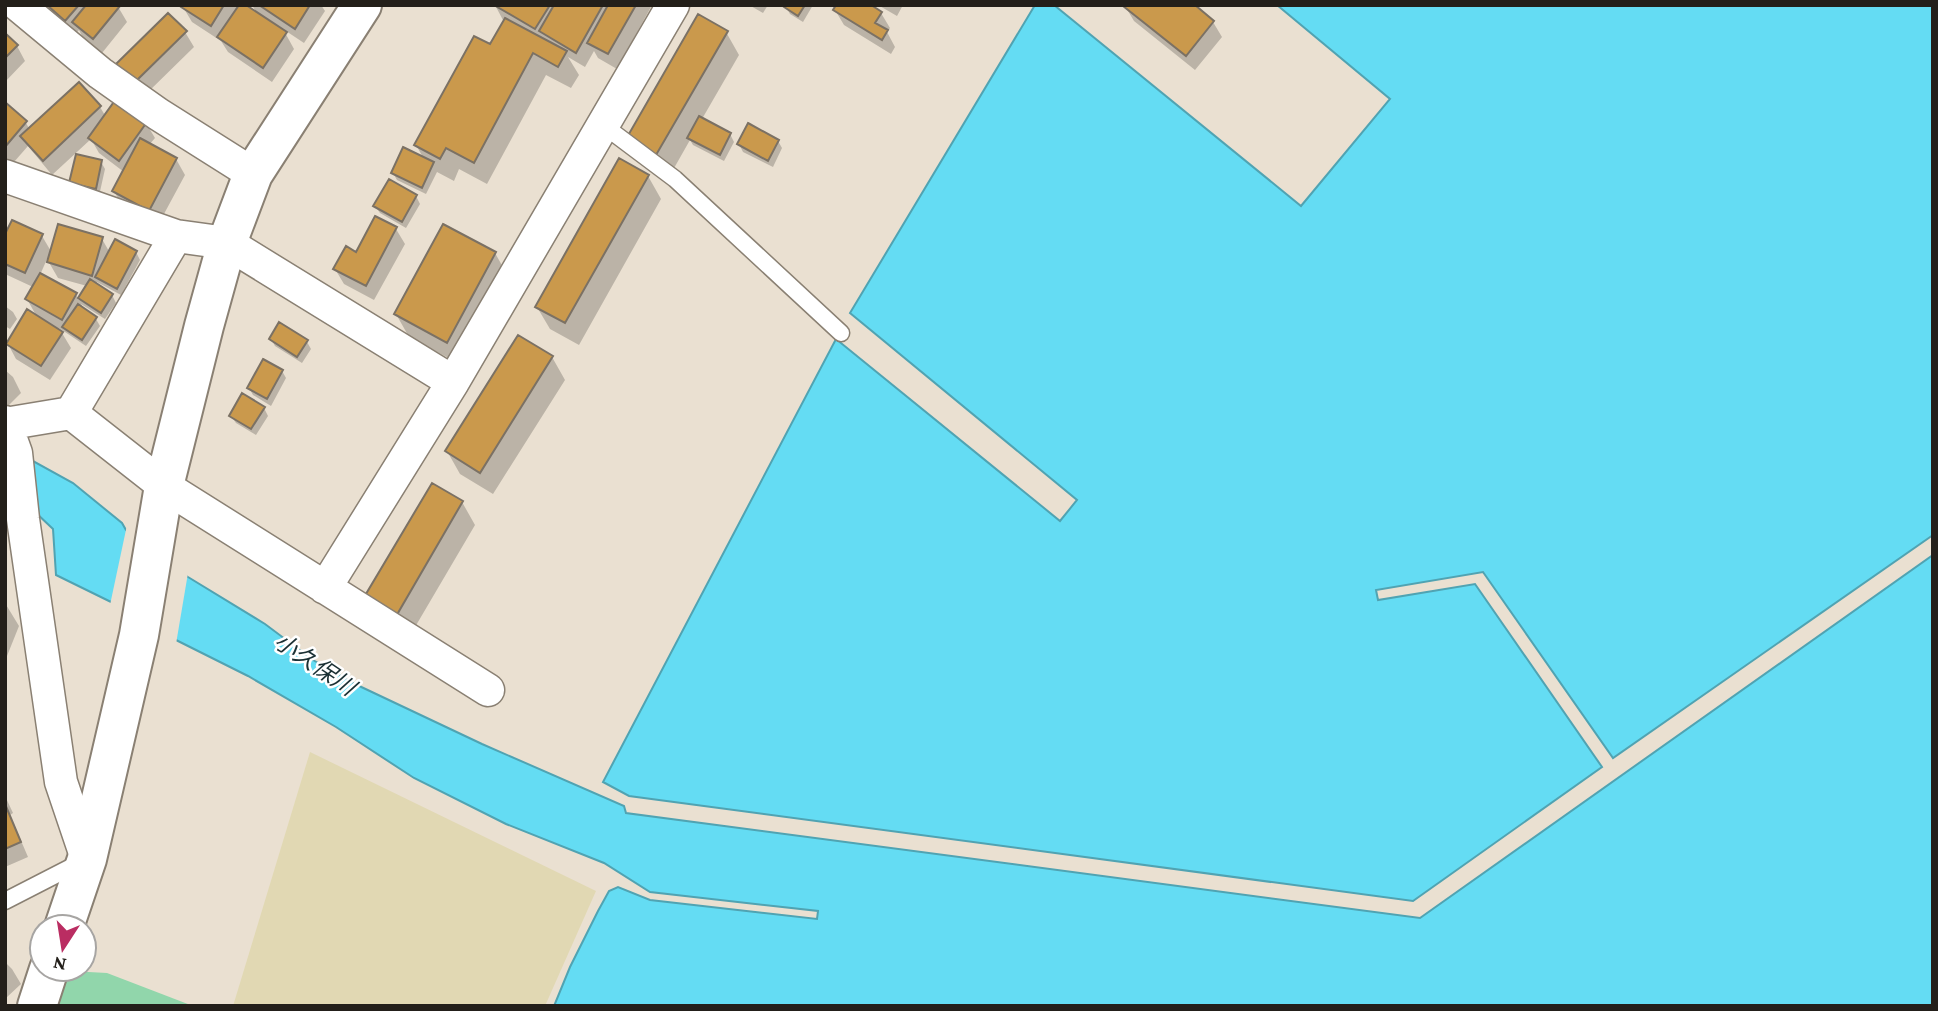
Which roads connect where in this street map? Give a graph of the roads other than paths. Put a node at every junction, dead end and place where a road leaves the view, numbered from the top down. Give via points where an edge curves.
1 (18, 5) edge
2 (362, 5) edge
3 (673, 5) edge
4 (603, 125) junction
5 (253, 174) junction
6 (5, 176) edge
7 (176, 236) junction
8 (227, 243) junction
9 (841, 333) dead end
10 (453, 382) junction
11 (71, 413) junction
12 (6, 423) edge
13 (164, 486) junction
14 (325, 588) junction
15 (488, 690) dead end
16 (87, 859) junction
17 (5, 901) edge
18 (69, 913) edge
19 (44, 983) edge
20 (37, 1006) edge

1 - 5 street via 100,73
2 - 5 street
3 - 4 street
4 - 9 lane via 675,179
4 - 10 street
5 - 8 street
6 - 7 street
7 - 8 street
7 - 11 street
8 - 10 street
8 - 13 street
10 - 14 street
11 - 12 street
11 - 13 street
12 - 16 street via 16,453 61,782
13 - 14 street
13 - 16 street via 139,635
14 - 15 street
16 - 17 lane
16 - 18 street
19 - 20 street

